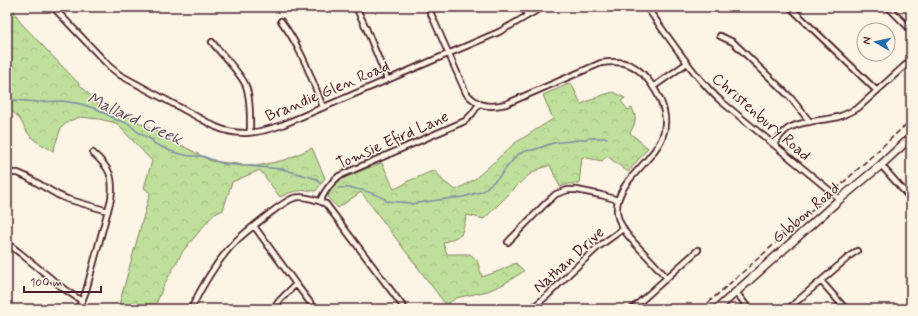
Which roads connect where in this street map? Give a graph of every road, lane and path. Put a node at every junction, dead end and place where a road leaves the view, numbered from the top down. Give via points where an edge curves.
1 (53, 7) edge
2 (356, 7) edge
3 (428, 7) edge
4 (524, 7) edge
5 (543, 7) edge
6 (647, 7) edge
7 (790, 7) edge
8 (888, 7) edge
9 (527, 16) junction
10 (281, 21) dead end
11 (911, 30) edge
12 (720, 36) dead end
13 (212, 42) dead end
14 (448, 53) junction
15 (911, 60) edge
16 (687, 63) junction
17 (387, 79) junction
18 (653, 87) junction
19 (877, 91) junction
20 (479, 104) junction
21 (323, 107) junction
22 (810, 122) junction
23 (250, 132) junction
24 (911, 137) edge
25 (774, 144) junction
26 (94, 153) dead end
27 (881, 165) junction
28 (7, 173) edge
29 (840, 199) junction
30 (911, 199) edge
31 (618, 200) junction
32 (320, 201) junction
33 (108, 212) junction
34 (254, 226) junction
35 (623, 229) junction
36 (508, 242) dead end
37 (7, 243) edge
38 (698, 250) dead end
39 (857, 251) dead end
40 (667, 278) junction
41 (821, 281) junction
42 (296, 284) junction
43 (736, 292) junction
44 (82, 301) junction
45 (77, 309) edge
46 (191, 309) edge
47 (273, 309) edge
48 (315, 309) edge
49 (405, 309) edge
50 (531, 309) edge
51 (632, 309) edge
52 (717, 309) edge
53 (749, 309) edge
54 (788, 309) edge
55 (847, 309) edge

1 - 23 street, Brandie Glen Road via 120,75 216,127 230,132
2 - 17 street
3 - 14 street
4 - 9 street
5 - 9 street, Brandie Glen Road
6 - 16 street, Christenbury Road
7 - 19 street
8 - 11 street
9 - 14 street, Brandie Glen Road via 499,32
10 - 21 street via 297,44
12 - 22 street via 733,42 790,97
13 - 23 street via 246,87
14 - 17 street, Brandie Glen Road
14 - 20 street via 466,93
15 - 19 street
16 - 18 street
16 - 25 street, Christenbury Road via 714,95
17 - 21 street, Brandie Glen Road
18 - 20 street via 639,71 614,61 601,63 506,104
18 - 31 street via 663,104 665,125 662,137 656,149 623,188
19 - 22 street via 858,108 848,113
20 - 32 street, Tomsie Efird Lane via 465,121 339,176 333,180
21 - 23 street, Brandie Glen Road via 267,130
22 - 25 street via 788,129
24 - 27 main road, Gibbon Road
25 - 29 street, Christenbury Road
26 - 33 street via 104,163 112,180
27 - 29 main road, Gibbon Road
27 - 30 street
28 - 33 street via 18,173 67,199
29 - 43 main road, Gibbon Road
31 - 35 street via 618,216
31 - 36 street via 577,190 556,194
32 - 34 street via 306,197 293,198 277,207
32 - 49 street via 326,204
33 - 44 street
34 - 42 street
34 - 46 street via 221,258 198,293
35 - 40 street
35 - 50 street, Nathan Drive via 598,247
37 - 44 street
38 - 40 street
39 - 41 street
40 - 51 street
41 - 54 street
41 - 55 street
42 - 47 street
42 - 48 street
43 - 52 main road, Gibbon Road
43 - 53 street
44 - 45 street

